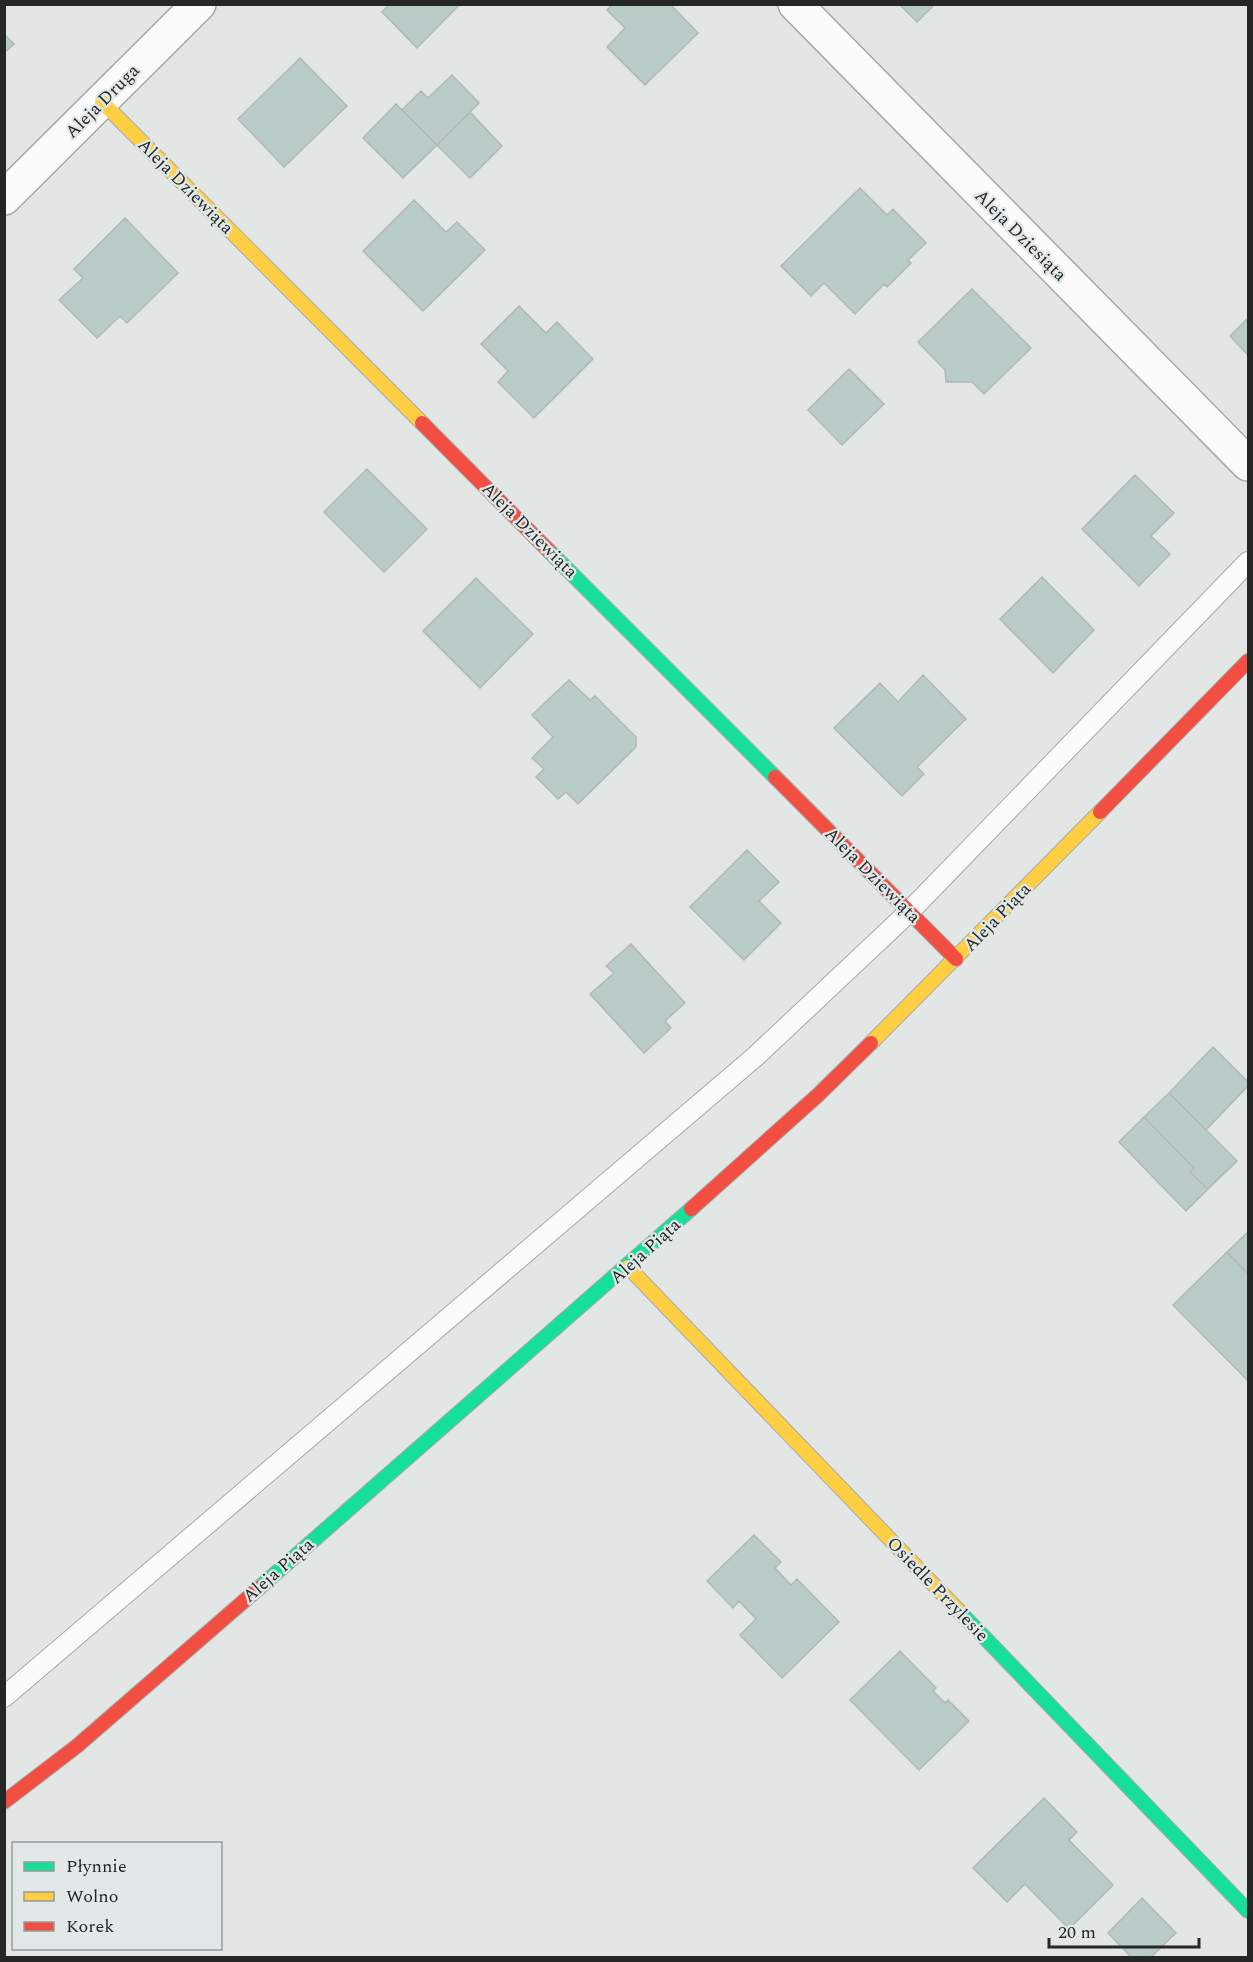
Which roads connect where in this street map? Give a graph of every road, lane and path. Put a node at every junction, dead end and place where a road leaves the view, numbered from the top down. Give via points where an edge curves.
1 (199, 4) edge
2 (795, 4) edge
3 (102, 102) junction
4 (4, 198) edge
5 (1248, 464) edge
6 (1248, 562) edge
7 (1248, 660) edge
8 (909, 912) junction
9 (956, 959) junction
10 (627, 1267) junction
11 (4, 1697) edge
12 (4, 1802) edge
13 (1248, 1911) edge

1 - 3 street, Aleja Druga
2 - 5 street, Aleja Dziesiąta
3 - 4 street, Aleja Druga
3 - 8 street, Aleja Dziewiąta
6 - 8 lane
7 - 9 street, Aleja Piąta
8 - 9 street, Aleja Dziewiąta
8 - 11 lane via 756,1056
9 - 10 street, Aleja Piąta via 818,1095
10 - 12 street, Aleja Piąta via 77,1746
10 - 13 street, Osiedle Przylesie

